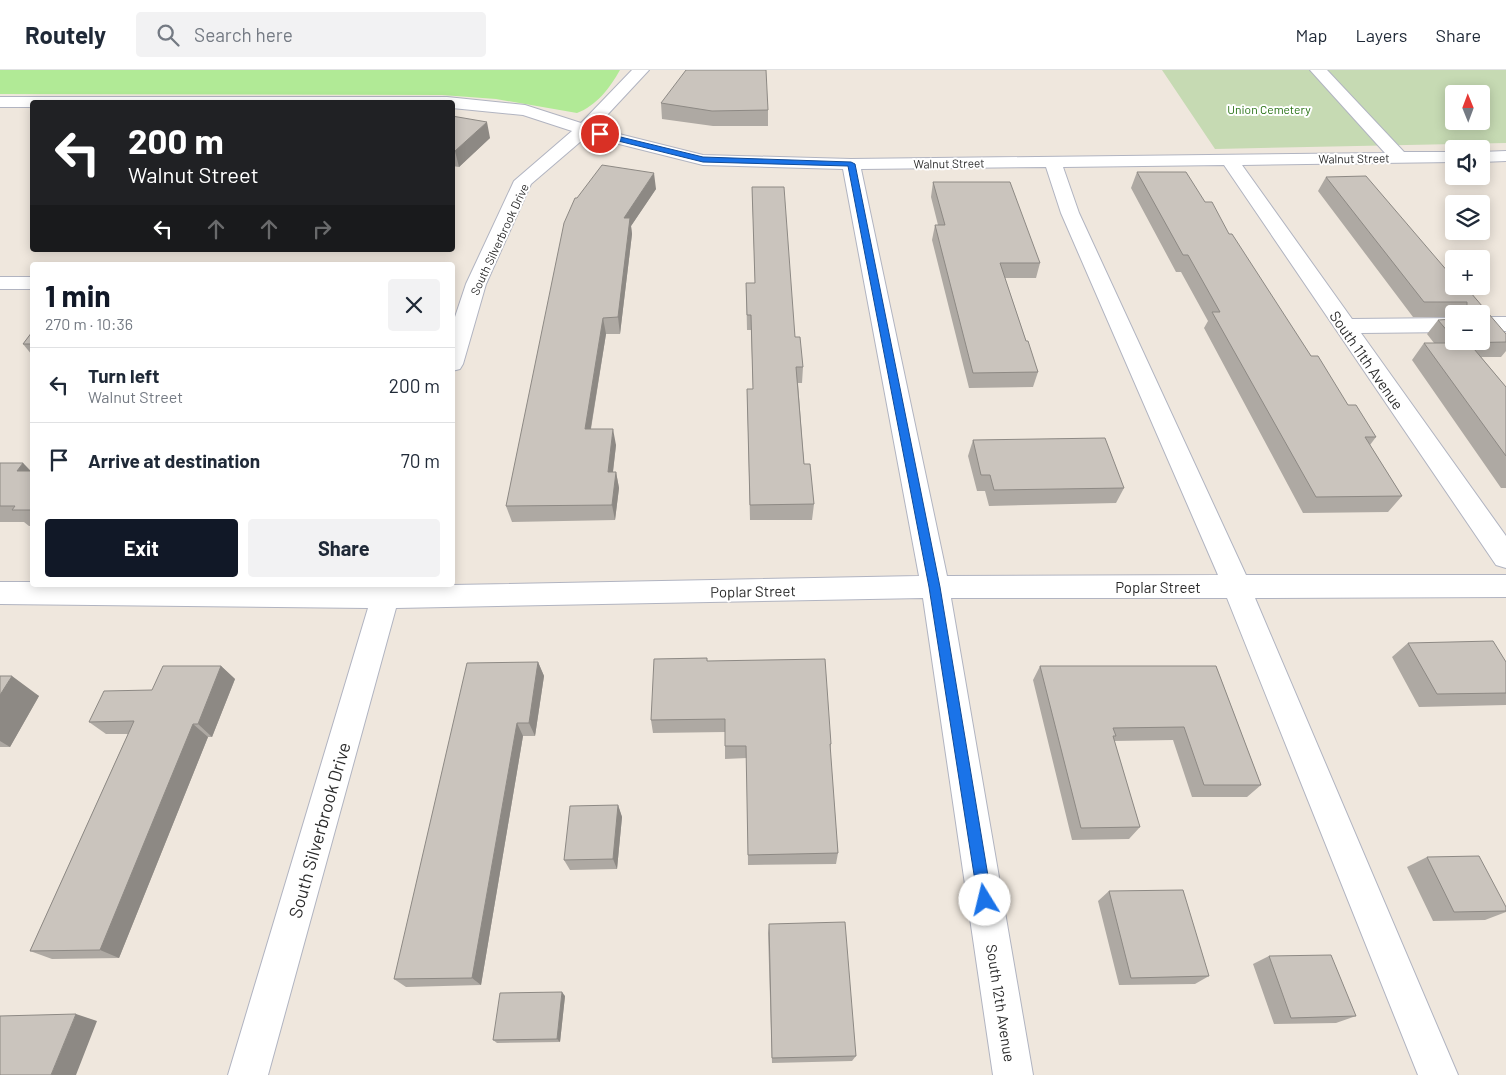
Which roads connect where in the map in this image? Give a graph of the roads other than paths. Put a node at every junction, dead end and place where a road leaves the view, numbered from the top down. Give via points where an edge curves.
1 (641, 70) edge
2 (1318, 70) edge
3 (0, 102) edge
4 (30, 102) edge
5 (455, 103) edge
6 (584, 130) junction
7 (1506, 156) edge
8 (1399, 157) junction
9 (1445, 157) edge
10 (1490, 157) edge
11 (1230, 160) junction
12 (1053, 162) junction
13 (851, 164) junction
14 (0, 283) edge
15 (30, 283) edge
16 (455, 284) edge
17 (476, 284) junction
18 (1490, 324) edge
19 (1506, 324) edge
20 (1445, 325) edge
21 (1343, 326) junction
22 (455, 354) edge
23 (1506, 558) edge
24 (1506, 586) edge
25 (935, 587) junction
26 (1237, 587) junction
27 (387, 591) edge
28 (0, 593) edge
29 (248, 1075) edge
30 (1013, 1075) edge
31 (1438, 1075) edge

1 - 6 street, South Silverbrook Drive
2 - 8 street
3 - 4 street
5 - 6 street, Walnut Street via 525,110
6 - 13 street, Walnut Street via 703,160
6 - 17 street, South Silverbrook Drive via 524,181
7 - 10 street
8 - 9 street, Walnut Street
8 - 11 street, Walnut Street
11 - 12 street, Walnut Street
11 - 21 street, South 11th Avenue
12 - 13 street, Walnut Street
12 - 26 street via 1070,213
13 - 25 street, South 12th Avenue
14 - 15 street
16 - 17 street
17 - 22 street, South Silverbrook Drive
18 - 19 street
20 - 21 street
21 - 23 street, South 11th Avenue
24 - 26 street, Poplar Street
25 - 26 street, Poplar Street
25 - 27 street, Poplar Street
25 - 30 street, South 12th Avenue
26 - 31 street
27 - 28 street, Poplar Street
27 - 29 street, South Silverbrook Drive

